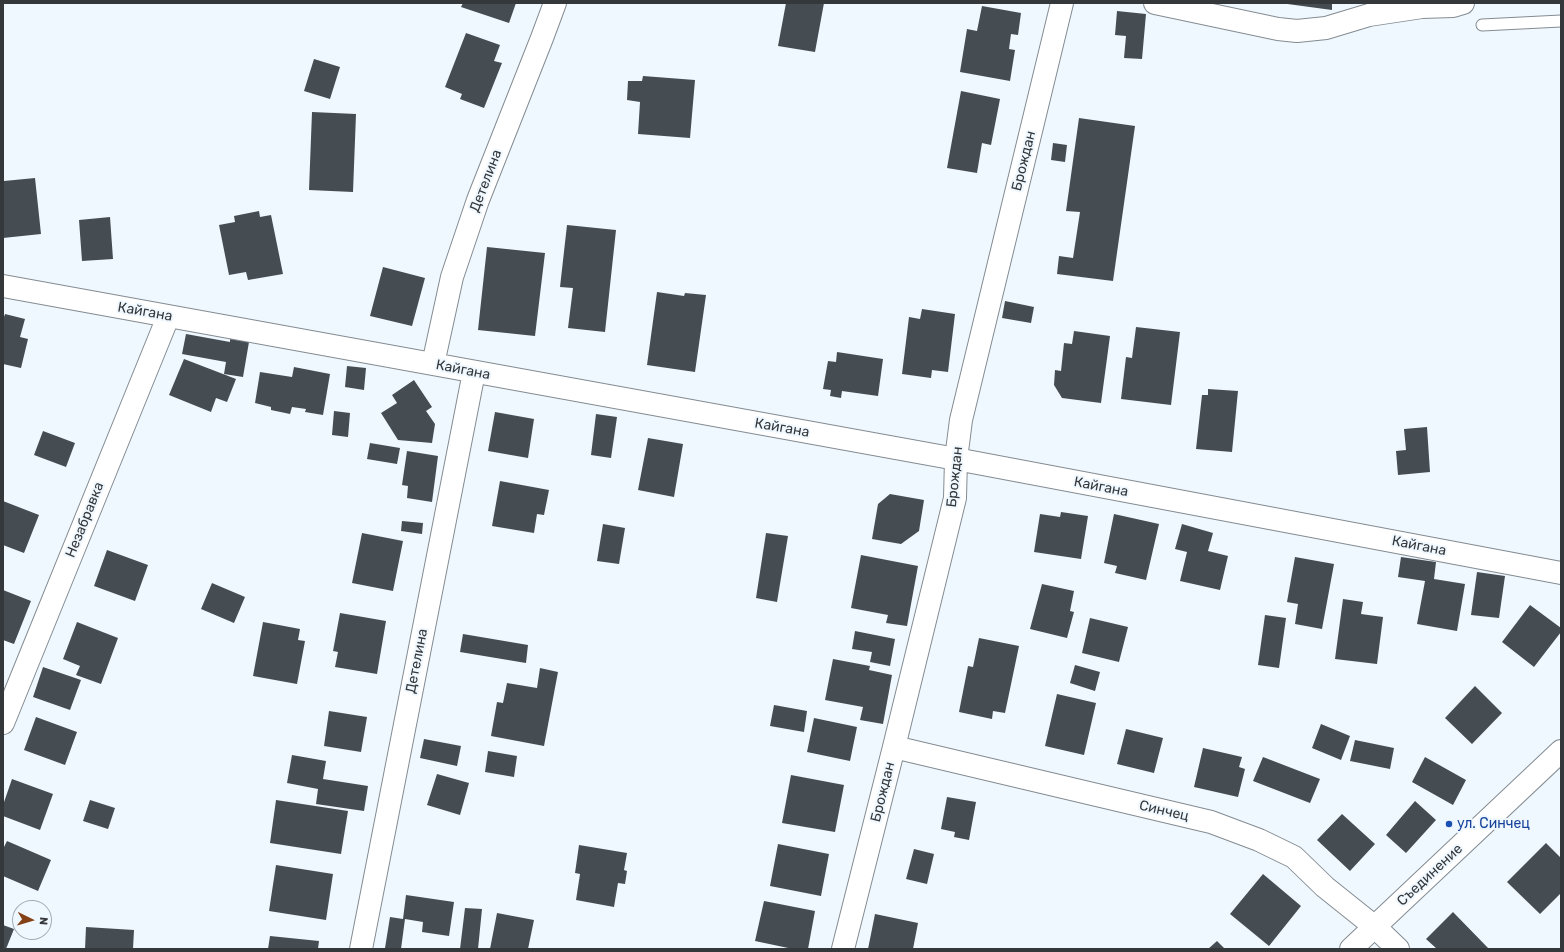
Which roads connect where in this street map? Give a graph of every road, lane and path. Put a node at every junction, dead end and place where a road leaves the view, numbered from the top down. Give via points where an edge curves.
1 (555, 3) edge
2 (1062, 3) edge
3 (1155, 3) edge
4 (1463, 3) edge
5 (1561, 21) edge
6 (1482, 25) dead end
7 (3, 286) edge
8 (168, 317) junction
9 (433, 364) junction
10 (474, 372) junction
11 (956, 460) junction
12 (1561, 573) edge
13 (3, 723) edge
14 (894, 748) junction
15 (1561, 751) edge
16 (1375, 927) junction
17 (361, 949) edge
18 (843, 949) edge
19 (1351, 949) edge
20 (1398, 949) edge

1 - 9 street, Детелина via 475,207 452,276
2 - 11 street, Брождан via 961,420
3 - 4 street via 1297,31 1326,28 1369,16 1422,7 1453,6
5 - 6 lane
7 - 8 street, Кайгана
8 - 9 street, Кайгана
8 - 13 street, Незабравка
9 - 10 street, Кайгана
10 - 11 street, Кайгана
10 - 17 street, Детелина
11 - 12 street, Кайгана
11 - 14 street, Брождан via 955,498
14 - 16 street, Синчец via 1211,822 1259,840 1294,857 1325,887
14 - 18 street, Брождан
15 - 16 street, Съединение
16 - 19 street, Съединение
16 - 20 street, Синчец

